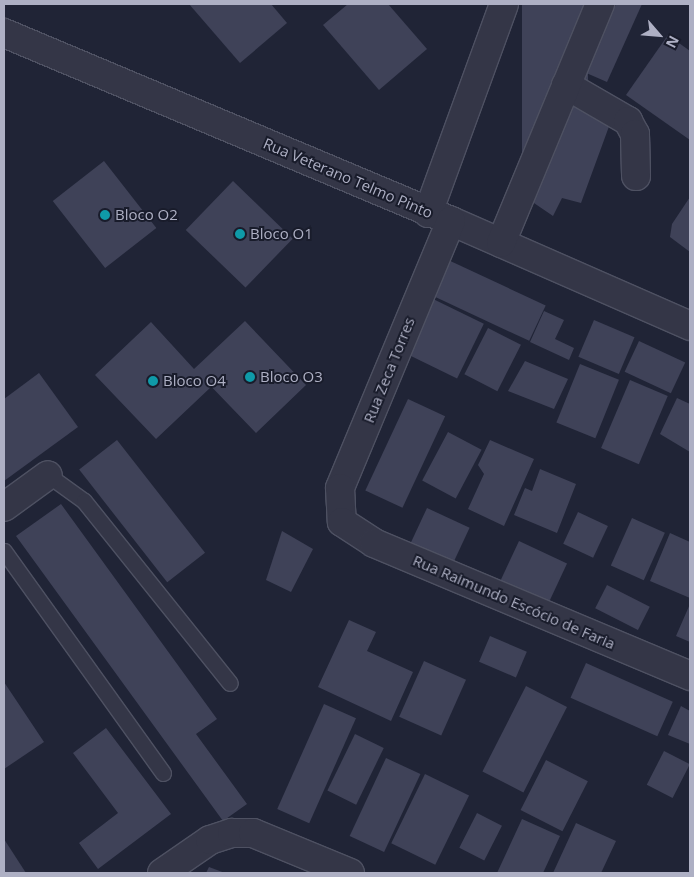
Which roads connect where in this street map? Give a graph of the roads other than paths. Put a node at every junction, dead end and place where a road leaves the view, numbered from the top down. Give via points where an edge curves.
1 (504, 4) edge
2 (600, 4) edge
3 (4, 33) edge
4 (566, 85) junction
5 (636, 176) dead end
6 (440, 217) junction
7 (501, 243) junction
8 (690, 326) edge
9 (48, 475) joint
10 (4, 507) edge
11 (342, 522) joint
12 (4, 551) edge
13 (690, 676) edge
14 (230, 683) dead end
15 (163, 773) dead end
16 (162, 873) edge
17 (350, 873) edge

1 - 6 street, Rua Zeca Torres
2 - 4 street
3 - 6 street, Rua Veterano Telmo Pinto
4 - 5 street via 628,121 635,134
4 - 7 street
6 - 7 street, Rua Veterano Telmo Pinto
6 - 11 street, Rua Zeca Torres via 340,488
7 - 8 street, Rua Veterano Telmo Pinto
9 - 10 street
9 - 14 lane via 84,501
11 - 13 street, Rua Raimundo Escócio de Faria via 374,544
12 - 15 lane
16 - 17 street via 210,840 232,833 253,832

